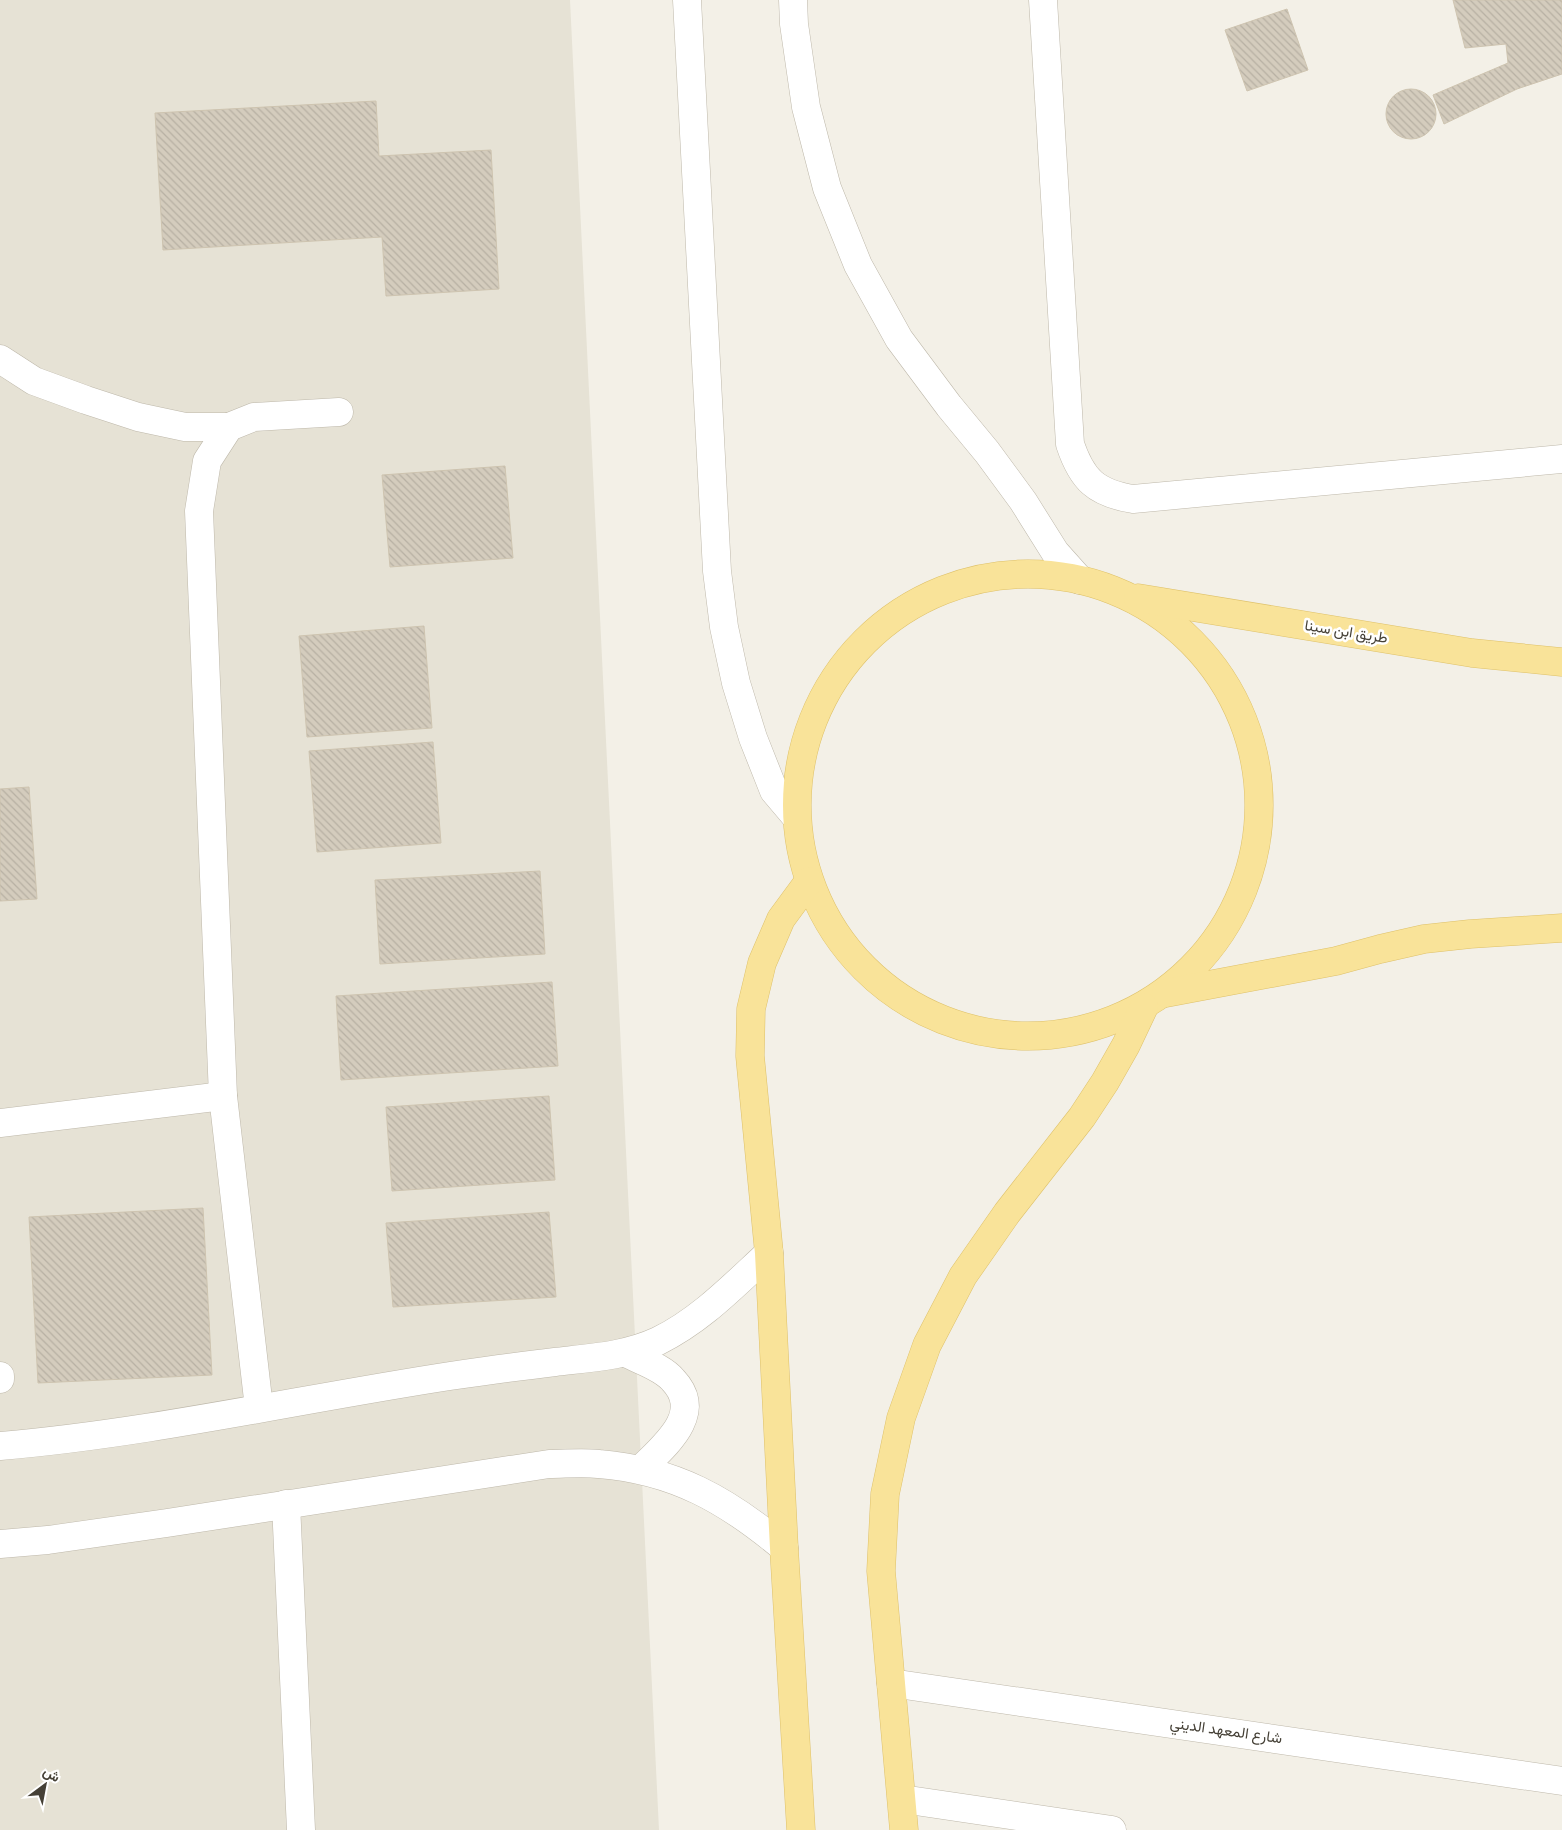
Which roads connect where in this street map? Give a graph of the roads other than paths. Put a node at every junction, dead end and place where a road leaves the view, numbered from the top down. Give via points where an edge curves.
1 (687, 0) edge
2 (793, 0) edge
3 (1043, 0) edge
4 (0, 359) edge
5 (339, 412) dead end
6 (229, 427) junction
7 (1562, 459) edge
8 (1080, 580) junction
9 (1131, 597) junction
10 (1562, 662) edge
11 (796, 817) junction
12 (809, 881) junction
13 (1562, 928) edge
14 (1155, 1000) junction
15 (224, 1096) junction
16 (0, 1123) edge
17 (769, 1253) junction
18 (626, 1353) junction
19 (259, 1408) junction
20 (0, 1446) edge
21 (641, 1469) junction
22 (286, 1504) junction
23 (0, 1544) edge
24 (784, 1548) junction
25 (890, 1683) junction
26 (1562, 1781) edge
27 (902, 1799) junction
28 (301, 1830) edge
29 (801, 1830) edge
30 (904, 1830) edge
31 (1112, 1830) edge

1 - 11 street via 717,570 724,627 736,683 753,738 774,791
2 - 8 street via 806,107 827,188 858,265 899,339 1023,501 1055,552
3 - 7 street via 1070,444 1086,478 1100,489 1133,499
4 - 6 street via 34,381 138,417 185,427
5 - 6 street via 254,417
6 - 15 street via 207,461 199,511
8 - 9 main road
8 - 11 main road via 1027,573 973,580 923,598 878,627 841,666 815,712 800,763
9 - 10 main road, طريق ابن سينا via 1472,653
9 - 14 main road via 1187,636 1229,689 1255,752 1261,820 1247,886 1214,946
11 - 12 main road
12 - 14 main road via 835,933 873,977 921,1010 975,1031 1033,1037 1081,1031
12 - 17 main road via 781,919 762,963 751,1009 750,1056
13 - 14 main road via 1424,939
14 - 25 main road via 1082,1117 1007,1212 962,1276 927,1345 901,1418 885,1494 880,1572
15 - 16 street
15 - 19 street
17 - 18 street via 714,1304 687,1324 658,1341
17 - 24 main road
18 - 19 street via 450,1376
18 - 21 street via 673,1379 682,1392 685,1408 682,1424 673,1437
19 - 20 street via 161,1426
21 - 22 street via 598,1464 549,1464
21 - 24 street via 684,1483 721,1501
22 - 23 street via 48,1540
22 - 28 street
24 - 29 main road
25 - 26 street, شارع المعهد الديني
25 - 27 main road
27 - 30 main road
27 - 31 street

